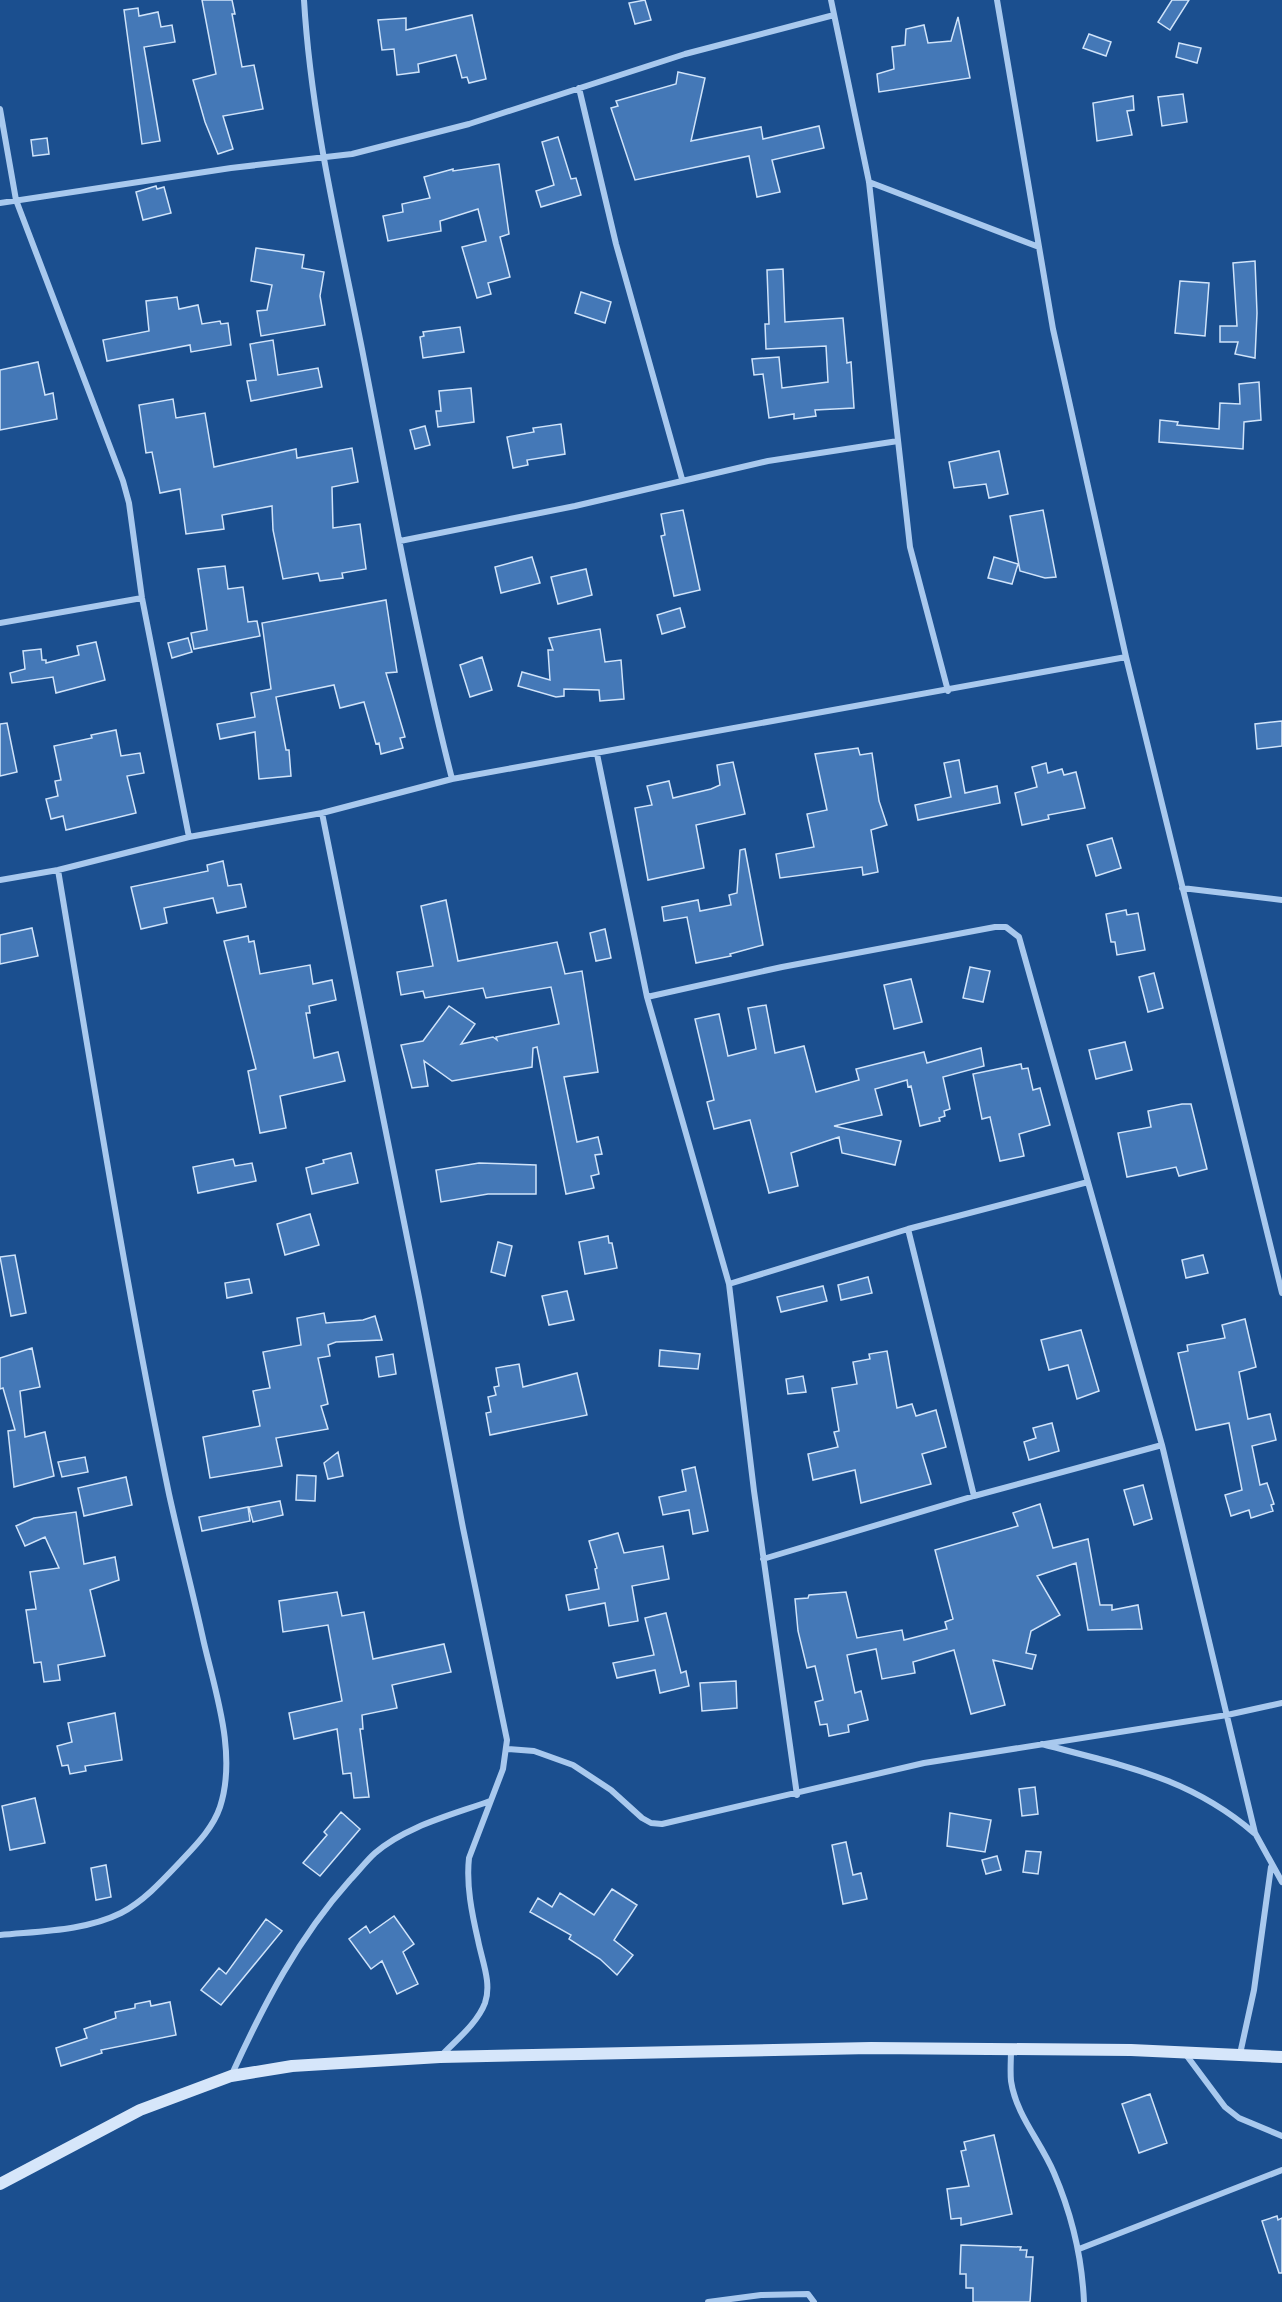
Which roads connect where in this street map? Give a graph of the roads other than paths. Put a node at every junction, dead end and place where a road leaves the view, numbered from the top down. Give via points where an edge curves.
1 (304, 0) edge
2 (831, 0) edge
3 (997, 0) edge
4 (834, 15) junction
5 (579, 88) junction
6 (0, 109) edge
7 (324, 157) junction
8 (869, 182) junction
9 (16, 200) junction
10 (0, 203) edge
11 (1039, 247) junction
12 (898, 441) junction
13 (682, 479) junction
14 (400, 541) junction
15 (142, 598) junction
16 (0, 623) edge
17 (1126, 657) junction
18 (948, 691) junction
19 (597, 754) junction
20 (452, 780) junction
21 (322, 813) junction
22 (189, 837) junction
23 (58, 870) junction
24 (0, 880) edge
25 (1182, 888) junction
26 (1282, 900) edge
27 (647, 997) junction
28 (1088, 1182) junction
29 (908, 1229) junction
30 (729, 1284) junction
31 (1282, 1293) edge
32 (1162, 1445) junction
33 (974, 1496) junction
34 (763, 1559) junction
35 (1282, 1703) edge
36 (1227, 1715) junction
37 (1038, 1743) junction
38 (508, 1749) junction
39 (797, 1794) junction
40 (490, 1801) junction
41 (1255, 1833) junction
42 (1271, 1867) junction
43 (1282, 1882) edge
44 (0, 1935) edge
45 (1011, 2049) junction
46 (1184, 2052) junction
47 (1240, 2054) junction
48 (1282, 2056) edge
49 (440, 2057) junction
50 (231, 2076) junction
51 (1282, 2136) edge
52 (1282, 2170) edge
53 (0, 2184) edge
54 (1079, 2249) junction
55 (708, 2302) edge
56 (814, 2302) edge
57 (1084, 2302) edge

1 - 7 street via 307,51
2 - 4 street
3 - 11 street
4 - 5 street via 685,54
4 - 8 street
5 - 7 street via 469,124 363,152
5 - 13 street via 616,243
6 - 9 street
7 - 9 street
7 - 14 street
8 - 11 street
8 - 12 street
9 - 10 street
9 - 15 street via 123,481
11 - 17 street via 1053,328
12 - 13 street
12 - 18 street via 910,547
13 - 14 street via 575,506
14 - 20 street via 428,685
15 - 16 street
15 - 22 street
17 - 18 street
17 - 25 street
18 - 19 street
19 - 20 street
19 - 27 street
20 - 21 street
21 - 22 street
21 - 38 street
22 - 23 street
23 - 24 street
23 - 44 street via 110,1179 163,1458 218,1704 225,1745 225,1788 207,1832 136,1903 95,1922
25 - 26 street
25 - 31 street
27 - 28 street via 793,965 1006,927 1023,943
27 - 30 street
28 - 29 street
28 - 32 street
29 - 30 street
29 - 33 street
30 - 34 street
32 - 33 street
32 - 36 street
33 - 34 street
34 - 39 street
35 - 36 street
36 - 37 street
36 - 41 street
37 - 39 street via 924,1763
37 - 41 street via 1173,1782 1228,1810
38 - 39 street via 534,1751 573,1765 651,1823 662,1824
38 - 40 street
40 - 49 street via 472,1843 467,1874 486,1972 484,2004 475,2020
40 - 50 street via 418,1828 375,1853 340,1892 290,1960
41 - 42 street
42 - 43 street
42 - 47 street via 1254,1990
45 - 46 street
45 - 49 street
45 - 54 street via 1011,2082 1053,2171
46 - 47 street
46 - 51 street via 1225,2107 1239,2118
47 - 48 street
49 - 50 street via 292,2066
50 - 53 street via 140,2110
52 - 54 street
54 - 57 street
55 - 56 street via 808,2294

